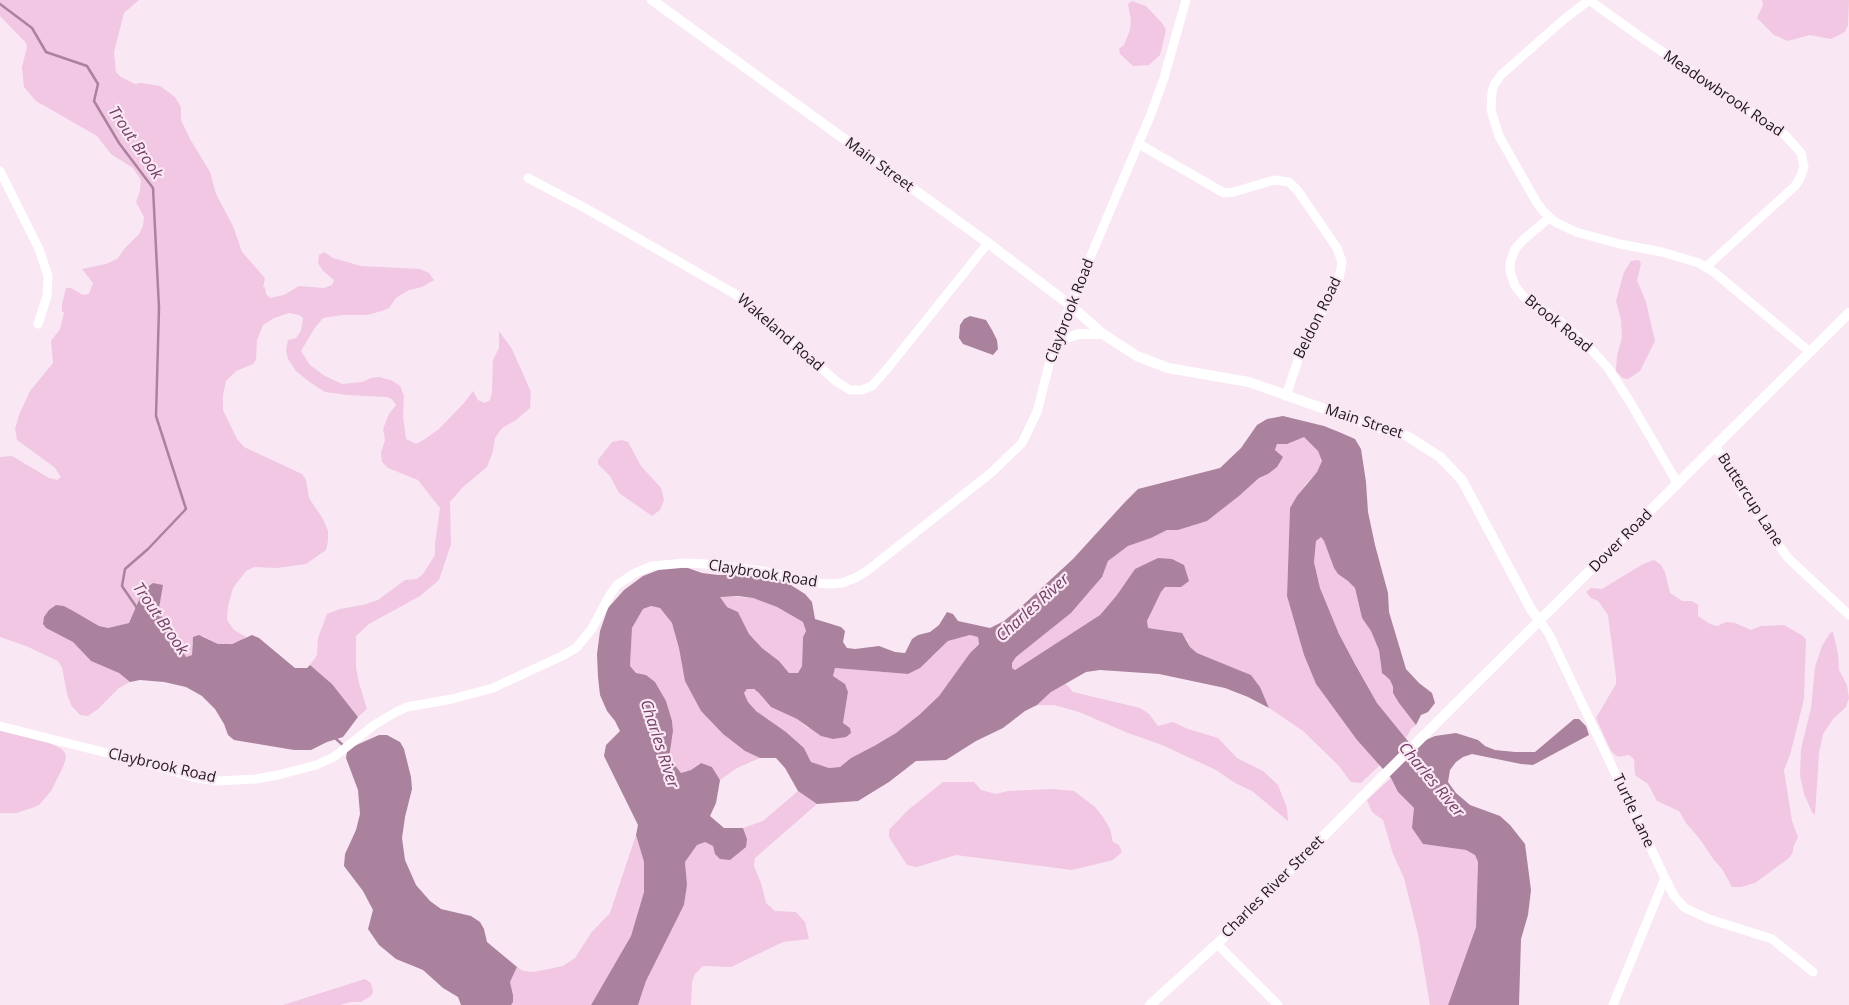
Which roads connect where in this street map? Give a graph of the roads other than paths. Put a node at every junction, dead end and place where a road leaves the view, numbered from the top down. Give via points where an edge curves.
1 (652, 0) edge
2 (1186, 0) edge
3 (1589, 0) edge
4 (1139, 144) junction
5 (1, 177) edge
6 (528, 178) dead end
7 (1549, 218) junction
8 (988, 243) junction
9 (1706, 267) junction
10 (1070, 305) junction
11 (1849, 313) edge
12 (38, 324) dead end
13 (1103, 334) junction
14 (1058, 341) junction
15 (1810, 352) junction
16 (1286, 396) junction
17 (1715, 447) junction
18 (1678, 484) junction
19 (1849, 615) edge
20 (1540, 622) junction
21 (0, 726) edge
22 (1392, 767) joint
23 (1665, 878) junction
24 (1217, 944) junction
25 (1814, 972) dead end
26 (1150, 1005) edge
27 (1278, 1005) edge
28 (1613, 1005) edge

1 - 8 street, Main Street
2 - 4 street, Claybrook Road via 1164,78
3 - 7 street, Meadowbrook Road via 1501,75 1492,92 1491,110 1500,136 1537,203
3 - 9 street, Meadowbrook Road via 1785,135 1801,153 1804,167 1795,186
4 - 10 street, Claybrook Road
4 - 16 street, Beldon Road via 1224,193 1274,180 1289,182 1337,248 1342,262 1339,279 1299,357
5 - 12 street via 39,249 48,276 47,296
6 - 8 street, Wakeland Road via 735,294 850,390 872,386
7 - 9 street, Meadowbrook Road via 1590,237 1662,252
7 - 18 street, Brook Road via 1515,249 1510,263 1515,286 1524,297 1589,347 1608,368
8 - 10 street, Main Street
9 - 15 street, Meadowbrook Road
10 - 13 street, Main Street
10 - 14 street, Claybrook Road
11 - 15 street, Dover Road
13 - 14 street via 1079,334
13 - 16 street, Main Street via 1152,363 1249,382
14 - 21 street, Claybrook Road via 1037,412 1022,443 985,478 891,554 842,583 817,583 764,571 715,565 652,566 617,585 591,630 576,648 549,663 493,688 408,707 374,724 345,749 316,765 256,779 216,781 193,777
15 - 17 street, Dover Road
16 - 20 street, Main Street via 1406,436 1440,457 1462,480
17 - 18 street, Dover Road
17 - 19 street, Buttercup Lane via 1741,492 1788,558
18 - 20 street, Dover Road
20 - 22 street, Dover Road
20 - 23 street, Turtle Lane via 1549,634
22 - 24 street, Charles River Street
23 - 25 street, Turtle Lane via 1685,908 1772,939
23 - 28 street
24 - 26 street, Charles River Street
24 - 27 street

